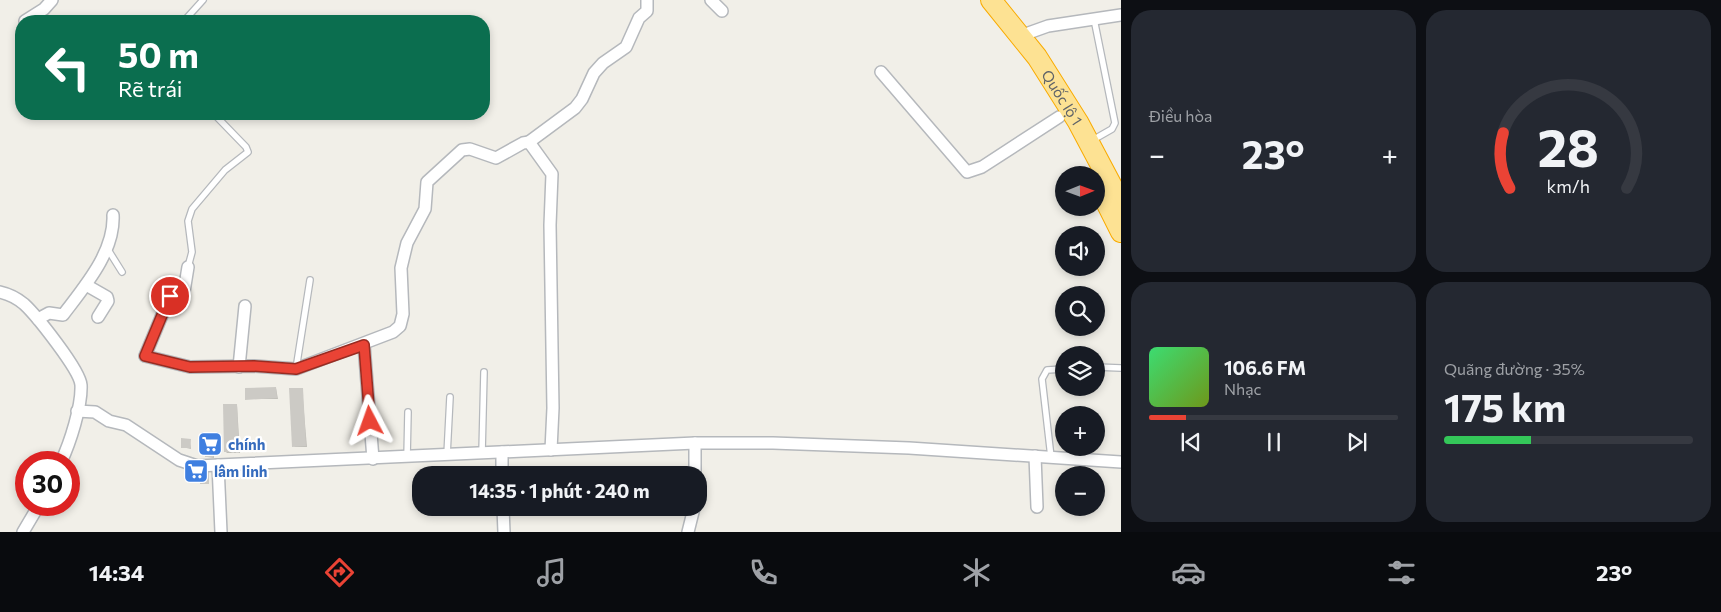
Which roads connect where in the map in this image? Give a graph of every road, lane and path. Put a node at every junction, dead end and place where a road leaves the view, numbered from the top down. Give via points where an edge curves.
1 (52, 0) edge
2 (203, 0) edge
3 (647, 0) edge
4 (712, 0) edge
5 (975, 0) edge
6 (991, 0) edge
7 (722, 11) dead end
8 (34, 15) edge
9 (189, 15) edge
10 (1121, 15) edge
11 (1094, 19) junction
12 (1020, 36) junction
13 (881, 72) dead end
14 (1059, 118) junction
15 (220, 120) edge
16 (529, 142) junction
17 (1088, 142) junction
18 (1087, 166) edge
19 (1105, 201) edge
20 (1121, 203) edge
21 (113, 215) dead end
22 (1121, 232) edge
23 (107, 248) junction
24 (188, 267) joint
25 (122, 272) dead end
26 (310, 280) dead end
27 (86, 285) junction
28 (0, 292) edge
29 (244, 306) dead end
30 (98, 317) dead end
31 (38, 319) junction
32 (364, 345) junction
33 (239, 367) junction
34 (1105, 367) edge
35 (1121, 368) edge
36 (296, 369) junction
37 (1055, 370) edge
38 (484, 372) dead end
39 (450, 397) dead end
40 (78, 411) junction
41 (408, 412) dead end
42 (696, 443) junction
43 (551, 450) junction
44 (65, 451) edge
45 (502, 452) junction
46 (482, 453) junction
47 (447, 455) junction
48 (1035, 456) junction
49 (1050, 457) junction
50 (407, 458) junction
51 (373, 460) junction
52 (1121, 462) edge
53 (218, 465) junction
54 (502, 466) edge
55 (695, 466) edge
56 (1037, 507) dead end
57 (32, 516) edge
58 (503, 516) edge
59 (692, 516) edge
60 (23, 532) edge
61 (221, 532) edge
62 (504, 532) edge
63 (688, 532) edge

1 - 8 street
2 - 9 lane
3 - 16 street via 647,12 639,18 626,47 594,73 580,102
4 - 7 street
5 - 14 highway, Quốc lộ 1 via 1021,58
6 - 12 highway, Quốc lộ 1
10 - 11 street
11 - 12 street via 1040,27
11 - 17 lane via 1115,123 1112,129
12 - 17 highway, Quốc lộ 1 via 1037,57
13 - 14 street via 967,172 982,167
14 - 18 highway, Quốc lộ 1
15 - 24 lane via 248,152 225,170 192,210 188,224 192,252
16 - 32 street via 496,158 462,150 430,179 424,209 406,243 400,326
16 - 43 street via 547,164 552,177
17 - 20 highway, Quốc lộ 1
19 - 22 highway
21 - 23 street via 114,227
23 - 25 lane
23 - 27 street
24 - 33 street via 183,298 170,296 145,356 185,366
26 - 36 lane
27 - 30 street via 107,297 108,301
27 - 31 street via 62,315 49,313
28 - 31 street via 16,298
29 - 33 street
31 - 40 street via 79,376
32 - 36 street
32 - 51 street
33 - 36 street
34 - 35 lane
37 - 49 lane via 1047,370 1042,379
38 - 46 lane
39 - 47 lane
40 - 44 street
40 - 53 street via 95,412 126,425 179,460 197,466
41 - 50 lane
42 - 43 street
42 - 48 street via 773,443
42 - 55 street
43 - 45 street
45 - 46 street
45 - 54 street
46 - 47 street
47 - 50 street
48 - 49 street
48 - 56 street
49 - 52 street
50 - 51 street
51 - 53 street
53 - 61 street
57 - 60 street
58 - 62 street
59 - 63 street

